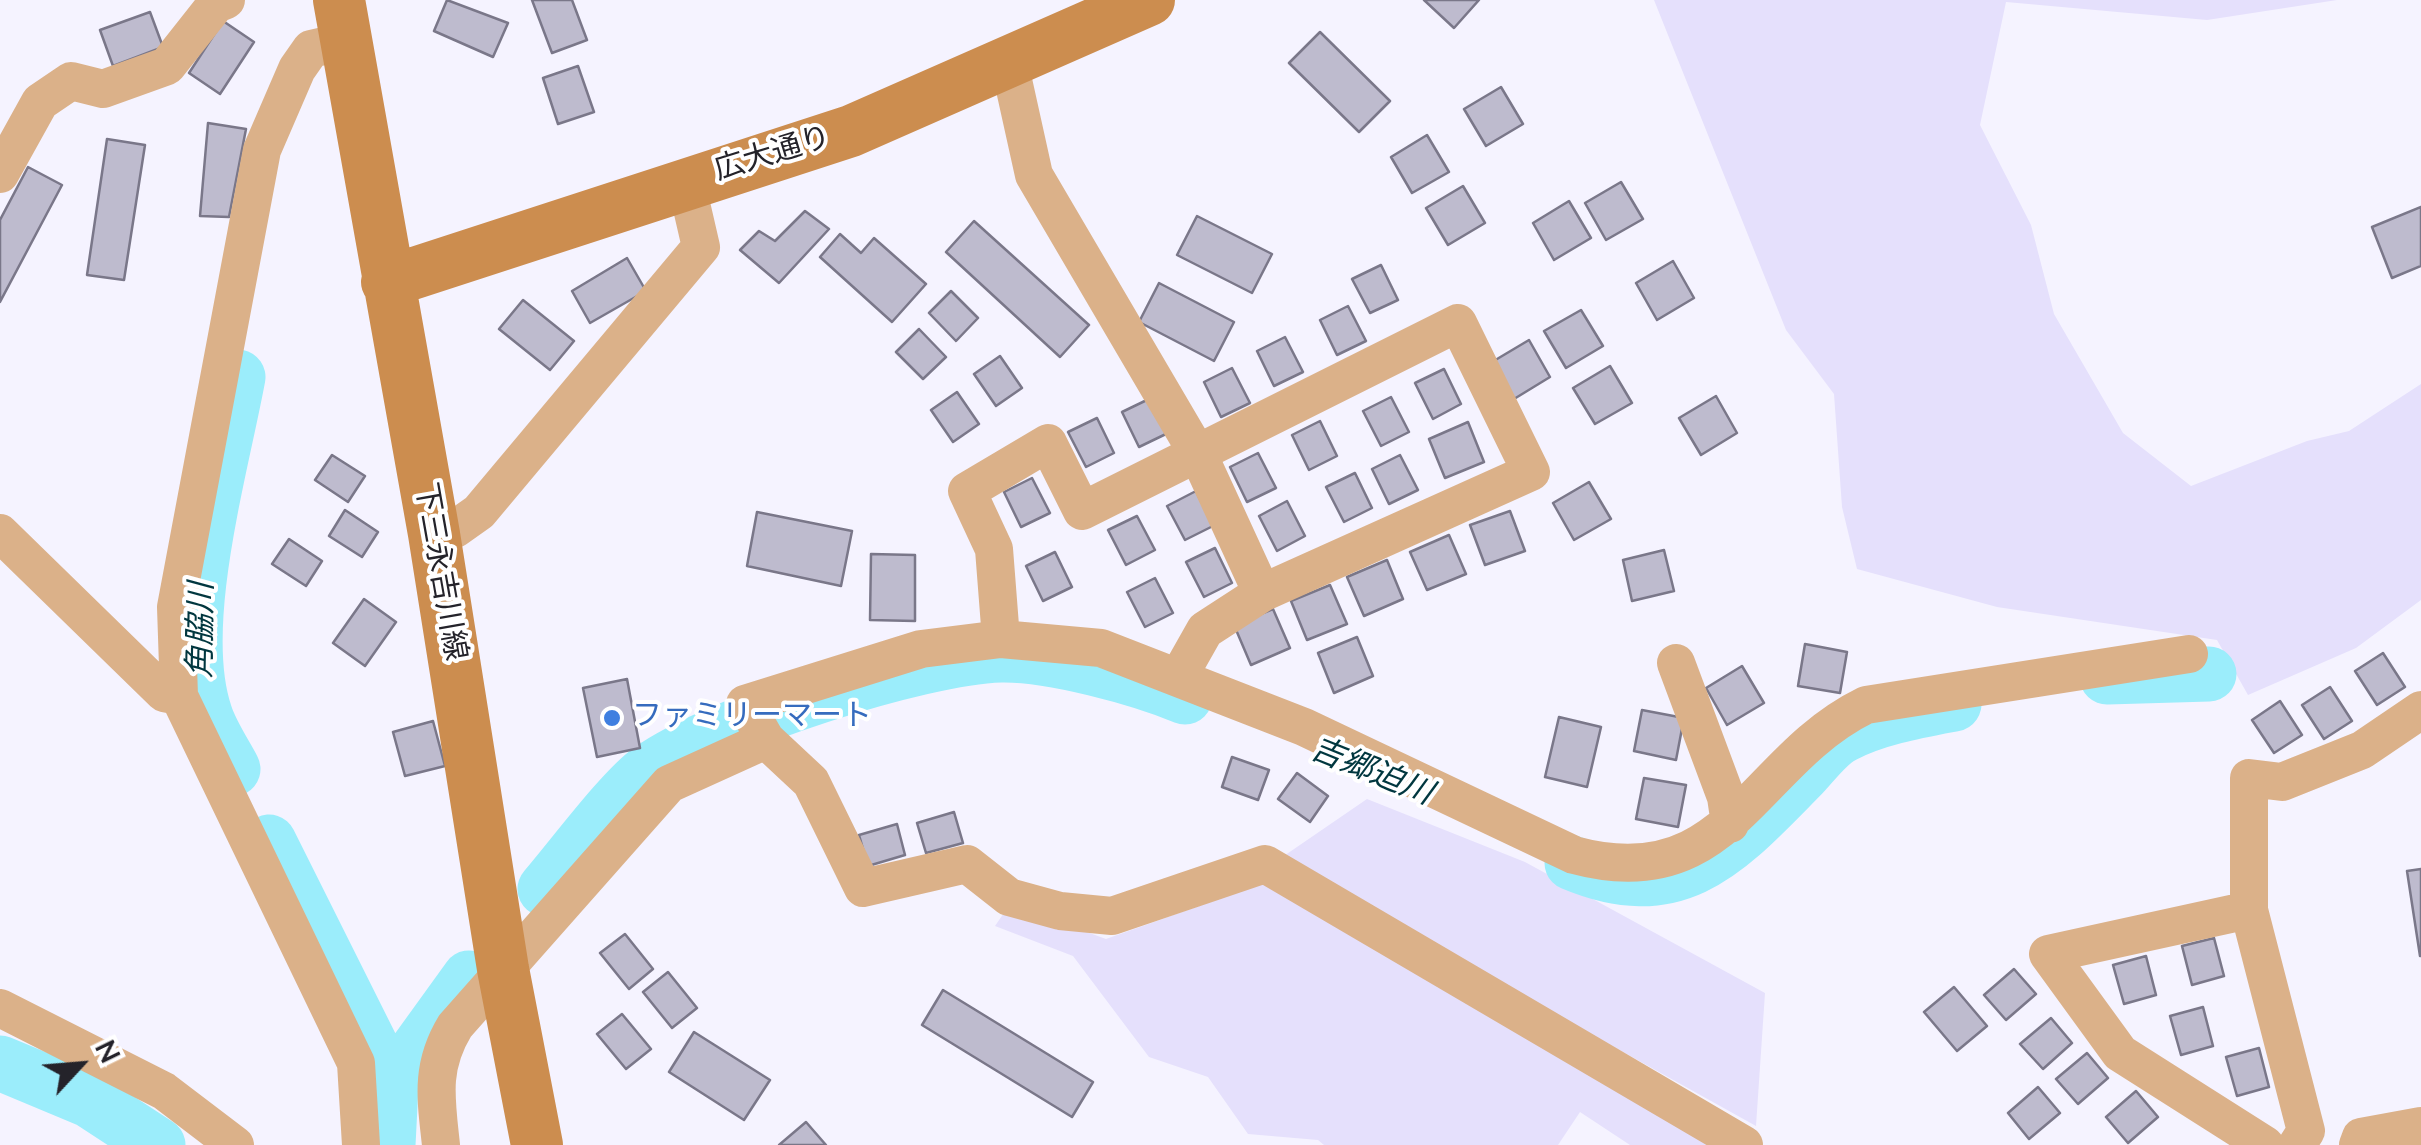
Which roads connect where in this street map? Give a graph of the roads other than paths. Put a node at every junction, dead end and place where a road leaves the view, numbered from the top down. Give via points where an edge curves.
1 (226, 0) edge
2 (1149, 0) edge
3 (342, 20) edge
4 (1010, 62) junction
5 (0, 174) edge
6 (686, 182) junction
7 (386, 282) junction
8 (1199, 456) junction
9 (0, 533) edge
10 (434, 534) junction
11 (1262, 593) junction
12 (1001, 639) junction
13 (2189, 654) dead end
14 (1676, 664) dead end
15 (1179, 676) junction
16 (179, 696) junction
17 (2421, 710) edge
18 (760, 729) junction
19 (1730, 824) junction
20 (2249, 910) junction
21 (502, 969) junction
22 (0, 1008) edge
23 (2421, 1126) edge
24 (235, 1145) edge
25 (361, 1145) edge
26 (441, 1145) edge
27 (537, 1145) edge
28 (1744, 1145) edge
29 (2265, 1145) edge
30 (2297, 1145) edge
31 (2358, 1145) edge

1 - 5 street via 167,66 103,89 71,81 40,102
2 - 4 main road, 広大通り
3 - 7 main road, 下三永吉川線
3 - 16 street via 297,69 262,150 176,607
4 - 6 main road, 広大通り via 851,131
4 - 8 street via 1034,176
6 - 7 main road, 広大通り
6 - 10 street via 701,247 479,512
7 - 10 main road, 下三永吉川線
8 - 11 street
8 - 11 street via 1458,323 1531,472
8 - 12 street via 1082,511 1048,443 967,491 994,549
9 - 16 street via 164,693
10 - 21 main road, 下三永吉川線
11 - 15 street via 1205,630
12 - 15 street via 1101,648
12 - 18 street via 921,649 745,704
13 - 19 street via 1866,705 1812,740
14 - 19 street
15 - 19 street via 1590,859 1637,864 1681,856
16 - 25 street via 356,1063
17 - 20 street via 2362,750 2282,782 2249,778
18 - 21 street via 670,784
18 - 28 street via 811,782 862,888 967,864 1009,896 1060,911 1112,916 1264,864
20 - 29 street via 2048,954 2120,1053
20 - 30 street via 2306,1131
21 - 26 street via 439,1053
21 - 27 main road, 下三永吉川線
22 - 24 street via 164,1090
23 - 31 street via 2361,1137

